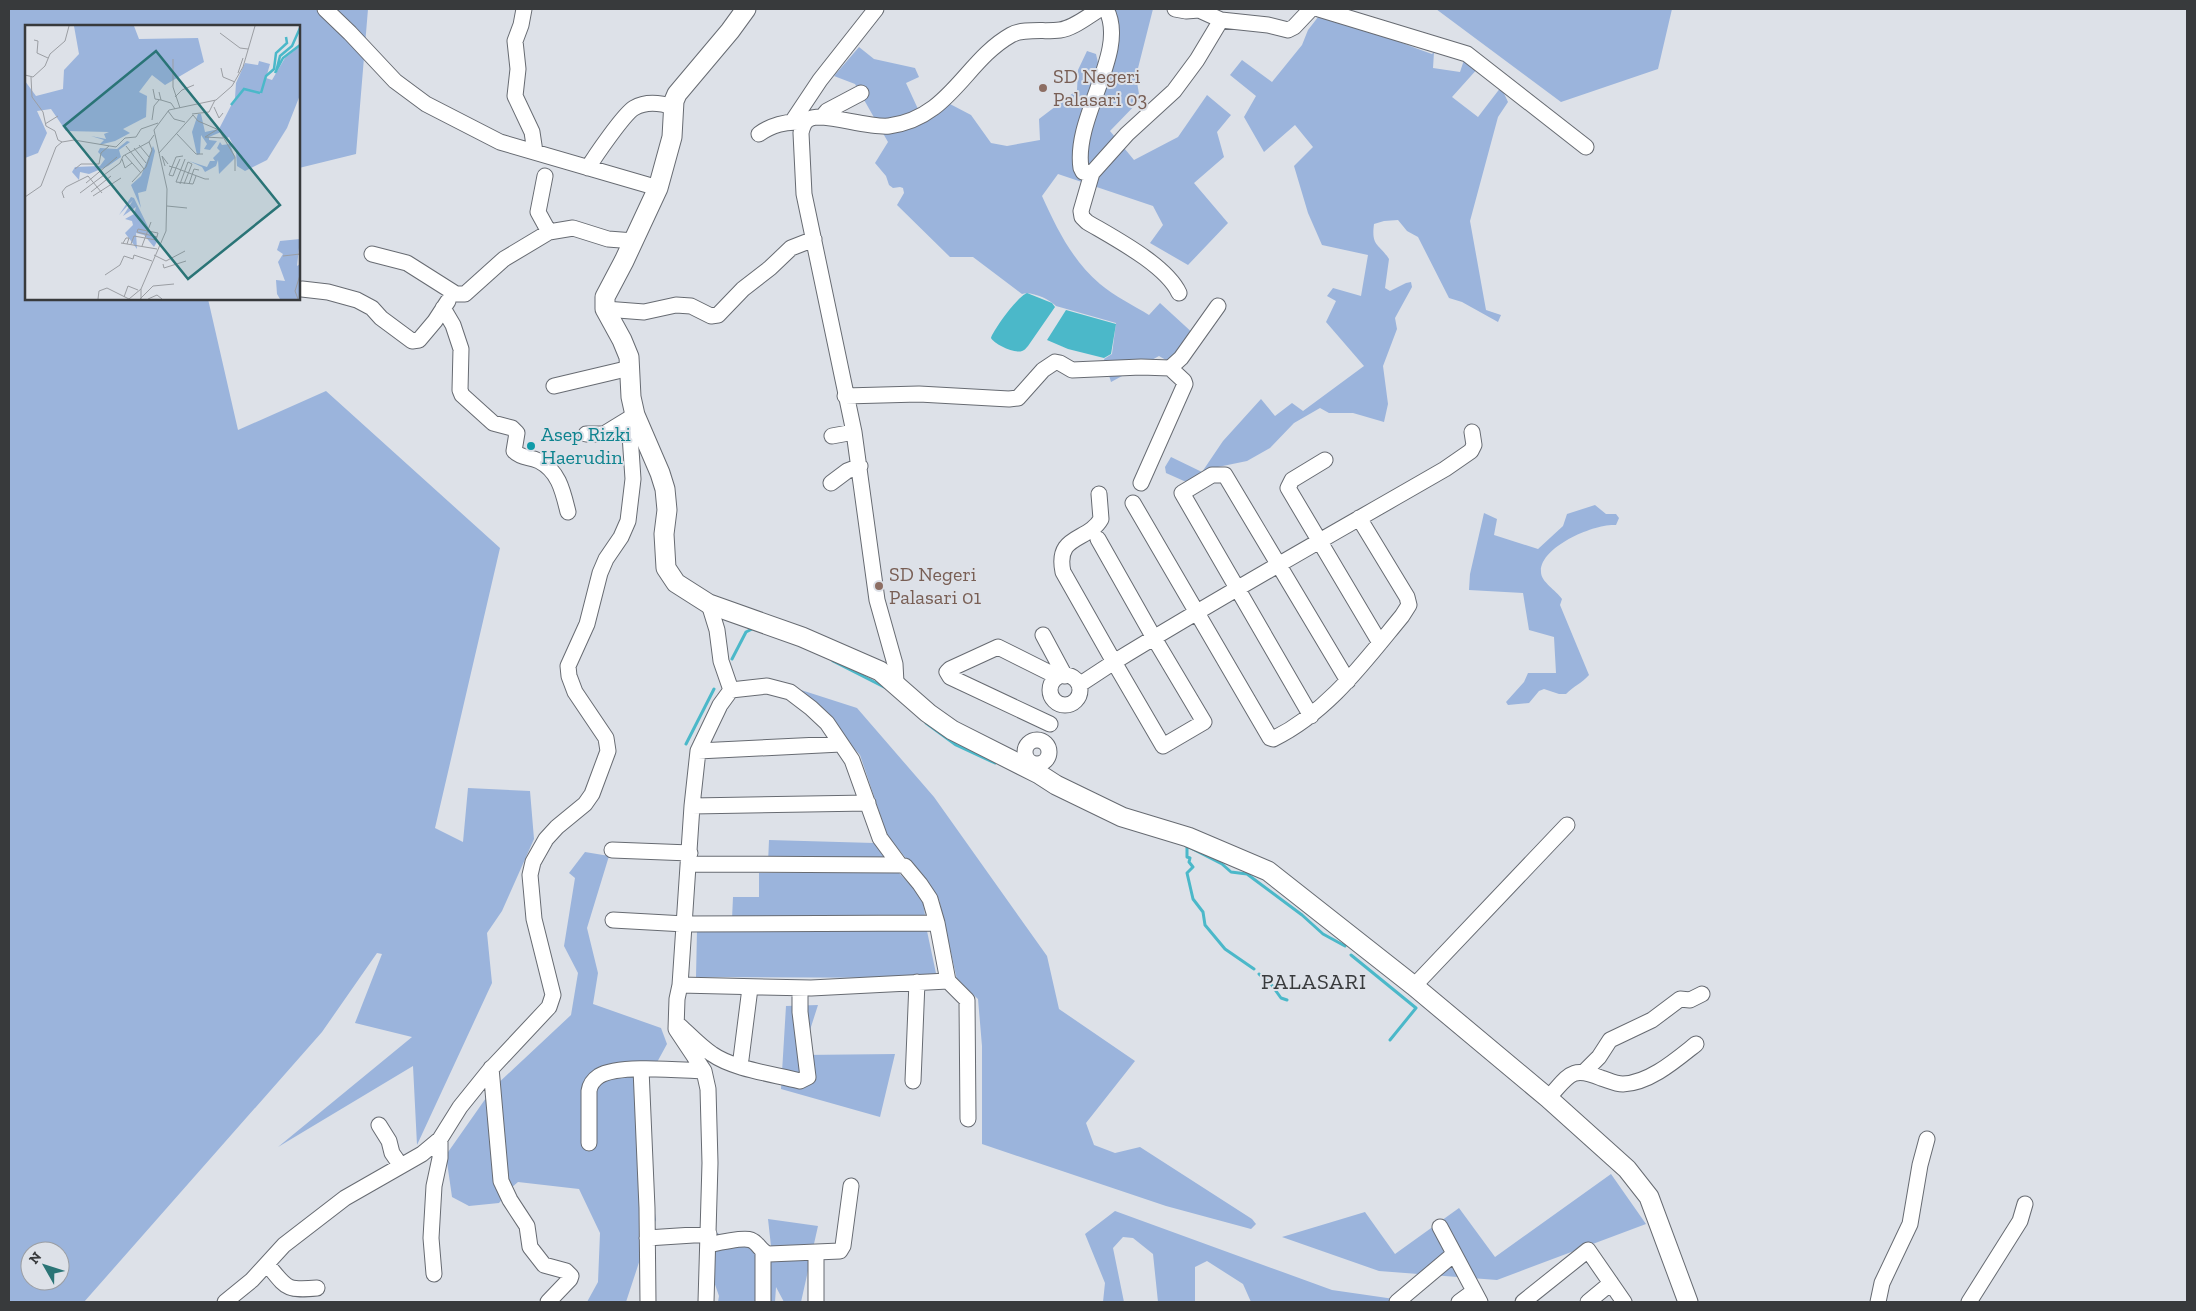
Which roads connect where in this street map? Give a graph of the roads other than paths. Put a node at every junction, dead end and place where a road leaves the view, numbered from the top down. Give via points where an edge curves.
1 (325, 9) edge
2 (524, 9) edge
3 (746, 9) edge
4 (876, 9) edge
5 (1100, 9) edge
6 (1106, 9) edge
7 (1176, 9) edge
8 (1311, 9) edge
9 (1319, 9) edge
10 (1220, 20) junction
11 (861, 93) dead end
12 (673, 107) junction
13 (822, 117) junction
14 (797, 123) junction
15 (758, 134) dead end
16 (1586, 147) dead end
17 (535, 152) junction
18 (588, 168) junction
19 (1092, 173) junction
20 (545, 176) dead end
21 (658, 188) junction
22 (549, 232) junction
23 (814, 239) junction
24 (634, 241) junction
25 (372, 254) dead end
26 (302, 289) dead end
27 (453, 292) junction
28 (1179, 293) dead end
29 (1218, 306) dead end
30 (443, 308) junction
31 (605, 309) junction
32 (630, 368) junction
33 (1170, 368) junction
34 (554, 386) dead end
35 (845, 396) junction
36 (636, 418) junction
37 (854, 432) junction
38 (1472, 432) dead end
39 (586, 434) dead end
40 (832, 436) dead end
41 (1325, 460) dead end
42 (860, 466) junction
43 (831, 483) dead end
44 (1141, 483) dead end
45 (1099, 494) dead end
46 (1133, 503) dead end
47 (568, 512) dead end
48 (1359, 518) junction
49 (1098, 538) dead end
50 (1318, 541) junction
51 (1278, 565) junction
52 (1237, 589) junction
53 (709, 604) junction
54 (1195, 612) junction
55 (1043, 635) dead end
56 (1154, 638) junction
57 (1380, 643) junction
58 (1114, 662) junction
59 (1062, 676) junction
60 (1348, 681) junction
61 (896, 683) junction
62 (1079, 684) junction
63 (731, 690) junction
64 (1059, 704) junction
65 (1311, 716) junction
66 (1050, 724) junction
67 (841, 744) junction
68 (698, 751) junction
69 (1029, 766) junction
70 (868, 804) junction
71 (692, 806) junction
72 (1567, 825) dead end
73 (612, 850) dead end
74 (690, 858) junction
75 (900, 864) junction
76 (613, 920) dead end
77 (937, 923) junction
78 (685, 924) junction
79 (948, 981) junction
80 (916, 982) junction
81 (680, 985) junction
82 (1414, 986) junction
83 (750, 988) junction
84 (800, 988) junction
85 (1702, 994) dead end
86 (675, 1021) junction
87 (1696, 1044) dead end
88 (741, 1059) dead end
89 (491, 1068) junction
90 (640, 1069) junction
91 (704, 1071) junction
92 (1585, 1071) junction
93 (913, 1081) dead end
94 (1548, 1098) junction
95 (968, 1119) dead end
96 (379, 1125) dead end
97 (440, 1139) junction
98 (1927, 1139) dead end
99 (589, 1143) dead end
100 (401, 1166) junction
101 (850, 1186) dead end
102 (2026, 1204) dead end
103 (1440, 1227) dead end
104 (647, 1238) junction
105 (708, 1239) junction
106 (763, 1252) junction
107 (816, 1254) junction
108 (1454, 1254) junction
109 (267, 1264) junction
110 (434, 1274) dead end
111 (1611, 1283) junction
112 (317, 1288) dead end
113 (1477, 1296) edge
114 (225, 1302) edge
115 (548, 1302) edge
116 (648, 1302) edge
117 (706, 1302) edge
118 (763, 1302) edge
119 (816, 1302) edge
120 (1397, 1302) edge
121 (1459, 1302) edge
122 (1523, 1302) edge
123 (1588, 1302) edge
124 (1624, 1302) edge
125 (1688, 1302) edge
126 (1878, 1302) edge
127 (1969, 1302) edge

1 - 17 street via 394,81 414,96 500,142
2 - 17 street via 515,41 518,69 515,96 532,132
3 - 12 main road via 677,94
4 - 14 street via 820,80
5 - 13 street via 1062,30 1013,33 989,51 944,101 918,117 887,126
6 - 19 street via 1112,33 1109,56 1084,126 1080,161 1084,172
7 - 10 street via 1202,11
8 - 10 street via 1288,30
9 - 16 street via 1467,54
10 - 19 street via 1198,60 1174,91 1133,128
11 - 13 street
12 - 18 street via 652,103 635,107
12 - 21 main road via 672,138
13 - 14 street via 811,117
14 - 15 street via 770,126
14 - 23 street via 801,133 804,194
17 - 18 street
18 - 21 street
19 - 28 street via 1082,217 1160,268 1174,282
20 - 22 street via 538,212
21 - 24 main road
22 - 24 street via 573,228 608,239
22 - 27 street via 504,259 465,294
23 - 31 street via 791,248 743,289 718,316 691,306 676,305 644,312
23 - 35 street
24 - 31 main road via 604,297
25 - 27 street via 407,262
26 - 30 street via 358,300 412,341 418,340
27 - 30 street
29 - 33 street via 1181,358
30 - 47 street via 461,349 462,396 493,423 512,428 517,433 514,451 521,458 539,461 560,481
31 - 32 main road via 622,340
32 - 34 street
32 - 36 main road
33 - 35 street via 1072,370 1055,362 1043,370 1018,398 1009,399 919,394
33 - 44 street via 1185,384
35 - 37 street
36 - 39 street via 604,434
36 - 53 main road via 665,489 666,568 676,583
36 - 89 street via 630,435 633,479 628,521 600,573 587,624 568,666 575,692 606,738 608,751 592,794 546,839 533,862 530,875 534,919 552,999 542,1017
37 - 40 street
37 - 42 street
38 - 48 street via 1472,451
41 - 50 street via 1292,480 1288,488
42 - 43 street via 841,474
42 - 61 street via 877,600 895,664
45 - 58 street via 1101,519 1093,530 1069,542 1063,552 1062,564 1063,572
46 - 54 street
48 - 50 street
48 - 57 street via 1409,605
49 - 56 street
50 - 51 street
50 - 57 street
51 - 52 street
51 - 52 street via 1225,476 1212,474 1182,493
51 - 60 street
52 - 54 street
52 - 65 street
53 - 61 main road via 865,663
53 - 63 street via 721,661
54 - 56 street
54 - 65 street via 1270,738 1281,735
55 - 59 street
56 - 58 street
56 - 58 street via 1204,722 1163,746
57 - 60 street
58 - 62 street
59 - 62 street via 1072,677
59 - 64 street via 1054,680 1050,689 1053,699
59 - 66 street via 998,648 947,672 950,677
60 - 65 street
61 - 69 main road via 928,714 952,730
62 - 64 street via 1079,694 1074,702
63 - 67 street via 767,686 790,692 812,708
63 - 68 street via 720,705
64 - 66 street
66 - 69 street via 1043,741 1048,748 1048,759 1042,764
67 - 68 street
67 - 70 street via 852,760
68 - 71 street
69 - 82 main road via 1056,785 1122,817 1162,827 1268,871
70 - 71 street
70 - 75 street via 880,838
71 - 74 street
72 - 82 street
73 - 74 street
74 - 75 street
74 - 78 street
75 - 77 street via 930,899
76 - 78 street
77 - 78 street
77 - 79 street
78 - 81 street
79 - 80 street
79 - 95 street via 967,1000
80 - 84 street
80 - 93 street
81 - 83 street
81 - 86 street
82 - 94 main road
83 - 84 street
83 - 88 street
84 - 86 street via 808,1077 800,1081 736,1066 712,1054
85 - 92 street via 1690,1000 1680,999 1652,1020 1615,1036
86 - 91 street via 678,1034
87 - 92 street via 1669,1066 1629,1083 1615,1083
89 - 97 street
89 - 115 street via 501,1181 527,1226 530,1247 544,1265 566,1271 571,1276
90 - 91 street
90 - 99 street via 609,1072 590,1084
90 - 104 street
91 - 105 street via 708,1089
92 - 94 street via 1571,1074
94 - 125 main road via 1627,1170 1649,1198
96 - 100 street
97 - 100 street
97 - 110 street via 431,1238
98 - 126 street via 1910,1224 1882,1283
100 - 109 street via 345,1198 284,1245
101 - 107 street via 843,1248 837,1252
102 - 127 street via 2020,1221
103 - 108 street
104 - 105 street
104 - 116 street
105 - 106 street via 747,1239
105 - 117 street
106 - 107 street
106 - 118 street
107 - 119 street
108 - 113 street
108 - 120 street
109 - 112 street via 285,1285 294,1290
109 - 114 street
111 - 122 street via 1588,1250
111 - 123 street
111 - 124 street
113 - 121 street

